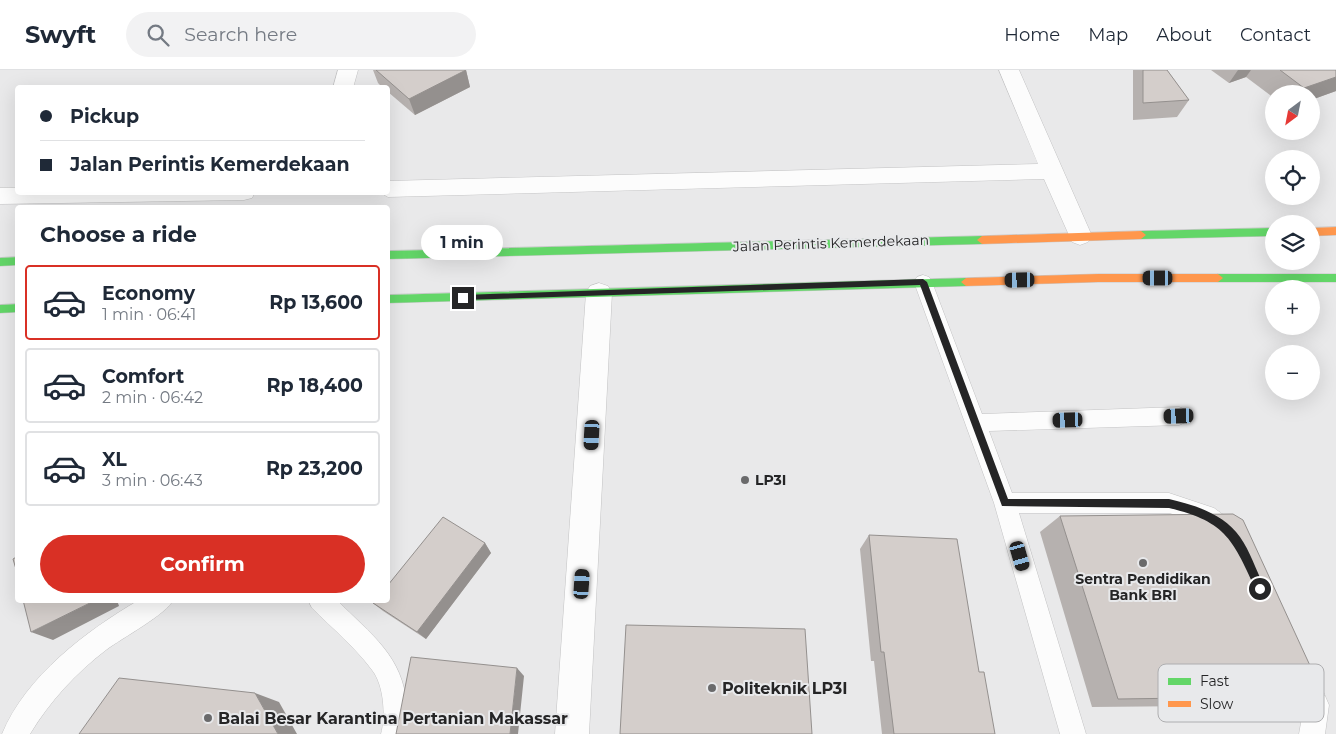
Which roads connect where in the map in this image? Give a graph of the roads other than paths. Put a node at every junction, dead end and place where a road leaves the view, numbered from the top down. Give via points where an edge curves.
1 (348, 70) edge
2 (1009, 70) edge
3 (344, 85) edge
4 (1052, 170) junction
5 (390, 189) edge
6 (61, 195) edge
7 (0, 196) edge
8 (1336, 231) edge
9 (1265, 232) edge
10 (1320, 232) edge
11 (1080, 236) junction
12 (390, 255) edge
13 (15, 261) edge
14 (0, 262) edge
15 (1336, 278) edge
16 (923, 282) junction
17 (599, 293) junction
18 (390, 299) edge
19 (15, 308) edge
20 (0, 309) edge
21 (1179, 416) dead end
22 (976, 423) junction
23 (1005, 503) junction
24 (1240, 548) edge
25 (157, 603) edge
26 (323, 603) edge
27 (1296, 661) edge
28 (1297, 664) edge
29 (13, 732) edge
30 (394, 734) edge
31 (572, 734) edge
32 (1073, 734) edge

1 - 3 street
2 - 4 street
4 - 5 street
4 - 11 street
6 - 7 street
8 - 10 highway
9 - 11 highway, Jalan Perintis Kemerdekaan
11 - 12 highway, Jalan Perintis Kemerdekaan
13 - 14 highway
15 - 16 highway
16 - 17 highway
16 - 22 lane
17 - 18 highway
17 - 31 street
19 - 20 highway
21 - 22 lane
22 - 23 lane
23 - 24 lane via 1169,504 1194,509 1217,521 1236,539
23 - 32 lane
25 - 29 lane via 91,647 62,672
26 - 30 lane via 382,662 393,686
27 - 28 lane

